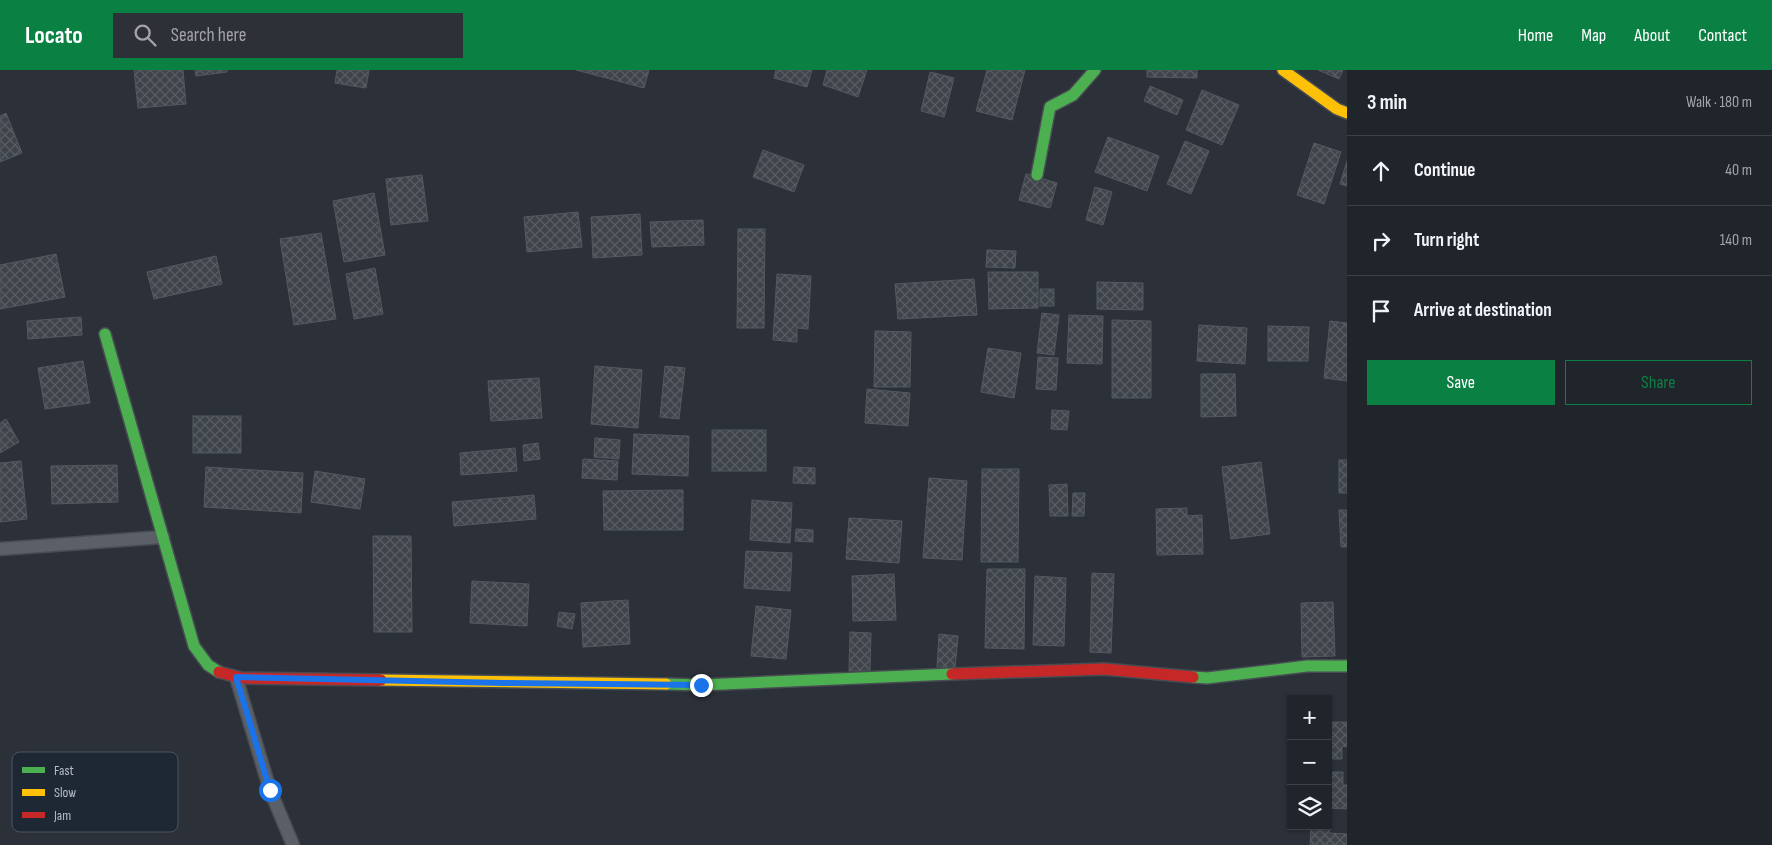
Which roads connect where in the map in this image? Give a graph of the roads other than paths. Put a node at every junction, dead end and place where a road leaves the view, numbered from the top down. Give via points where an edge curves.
1 (1095, 70) edge
2 (1284, 70) edge
3 (1347, 113) edge
4 (1036, 175) dead end
5 (105, 334) dead end
6 (163, 537) junction
7 (0, 549) edge
8 (1347, 666) edge
9 (236, 677) junction
10 (294, 845) edge

1 - 4 street via 1073,95 1050,107
2 - 3 street via 1322,99
5 - 6 street
6 - 7 lane
6 - 9 street via 194,646 205,663 222,675
8 - 9 street via 1307,666 1207,678 1104,669 701,685
9 - 10 lane via 270,790

